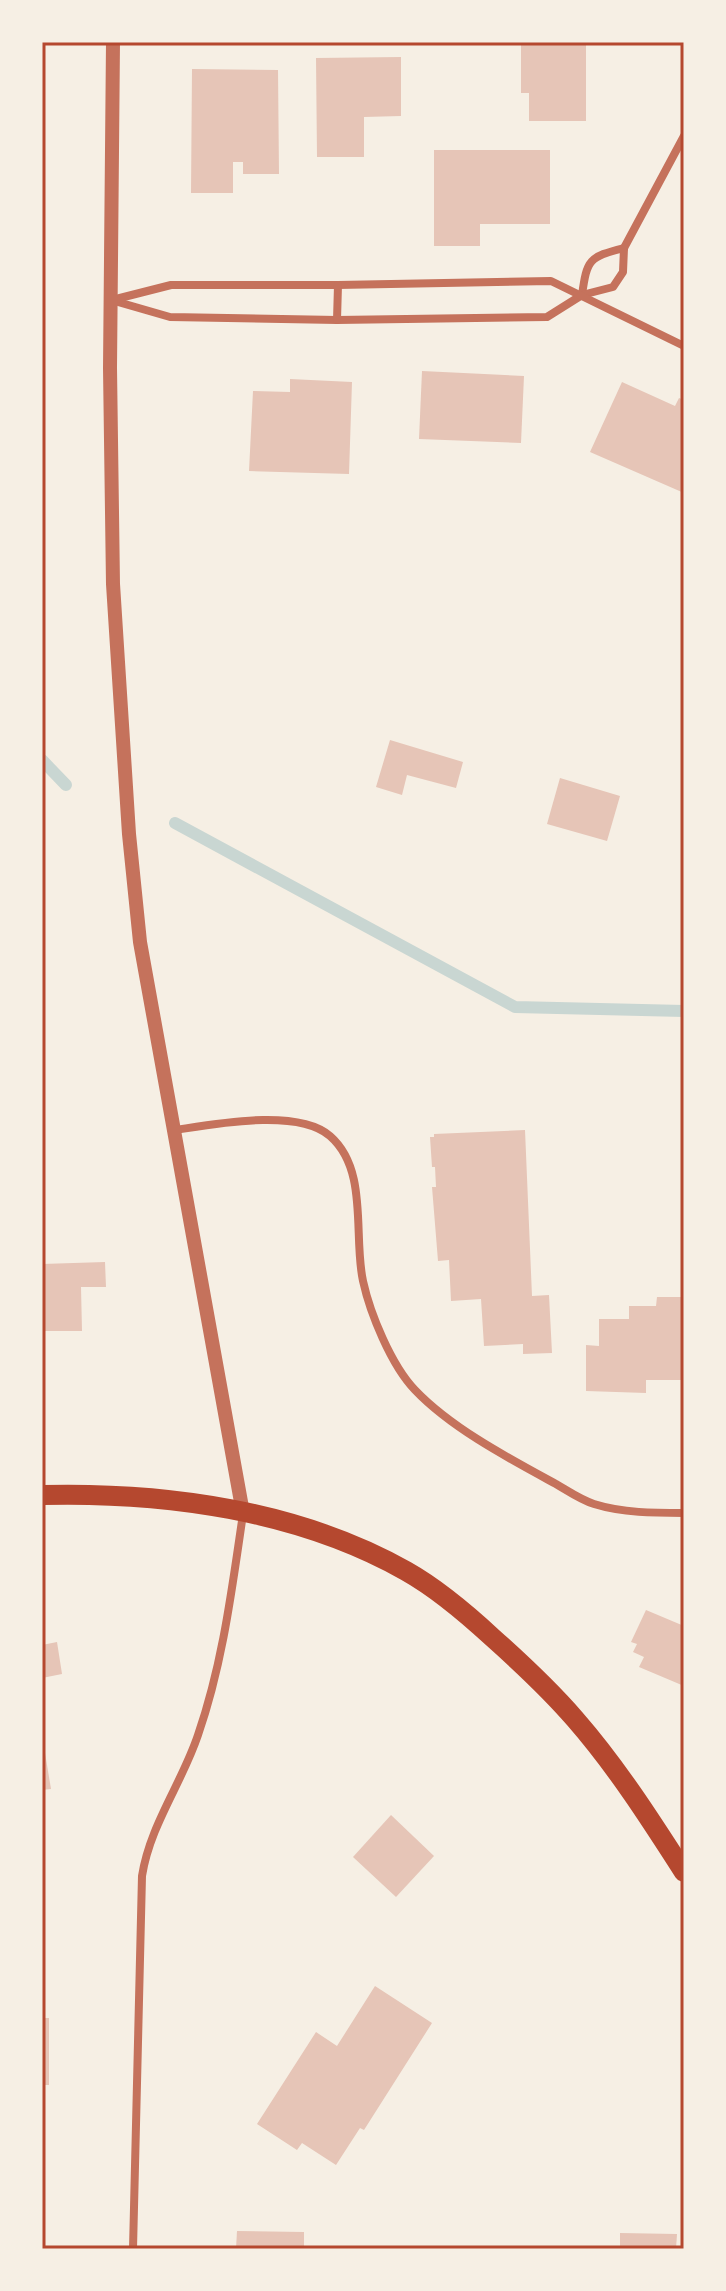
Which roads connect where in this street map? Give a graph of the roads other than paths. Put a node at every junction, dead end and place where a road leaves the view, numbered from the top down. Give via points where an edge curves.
1 (113, 42) edge
2 (684, 136) edge
3 (624, 248) junction
4 (338, 285) junction
5 (582, 295) junction
6 (111, 300) junction
7 (337, 320) junction
8 (684, 346) edge
9 (175, 1130) junction
10 (42, 1495) edge
11 (243, 1513) junction
12 (684, 1513) edge
13 (684, 1872) edge
14 (133, 2249) edge

1 - 6 street
2 - 3 street
3 - 5 street via 599,254 586,267
3 - 5 street via 623,272 613,287
4 - 5 street via 551,281
4 - 6 street via 171,285
4 - 7 street
5 - 7 street via 547,317
5 - 8 street
6 - 7 street via 170,317
6 - 9 street via 113,584 121,746 140,942
9 - 11 street
9 - 12 street via 237,1121 296,1121 329,1135 352,1176 362,1278 372,1313 413,1389 518,1464 592,1503
10 - 11 main road via 156,1499
11 - 13 main road via 362,1548 408,1572 465,1613 575,1718 630,1788
11 - 14 street via 227,1626 203,1722 188,1765 156,1825 142,1876

